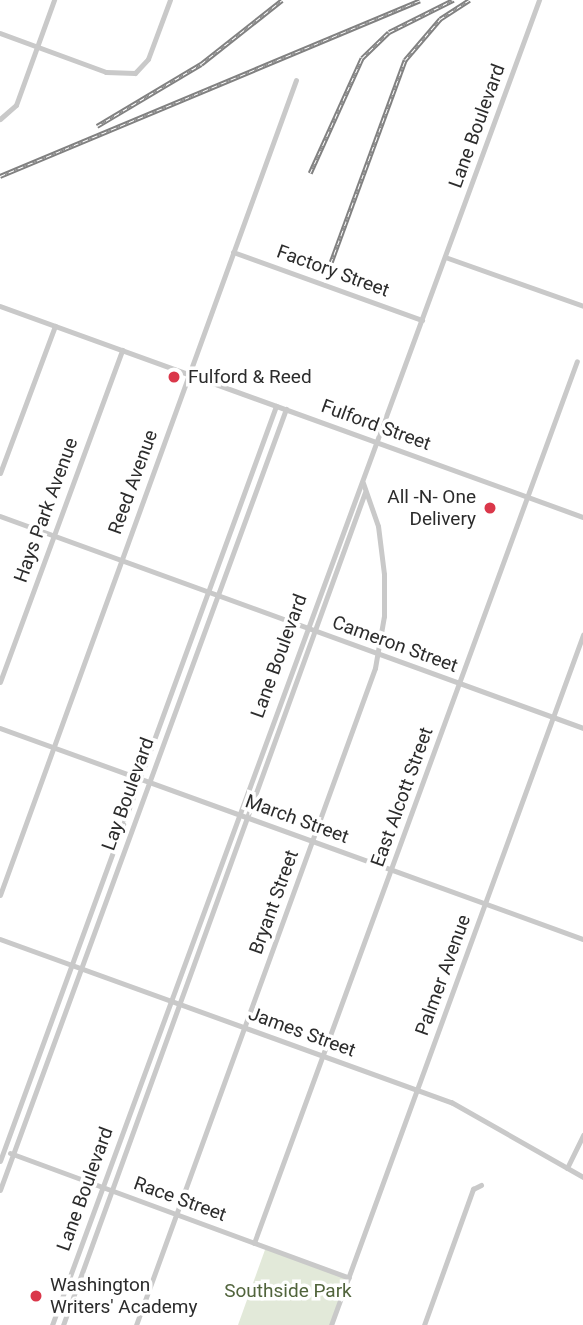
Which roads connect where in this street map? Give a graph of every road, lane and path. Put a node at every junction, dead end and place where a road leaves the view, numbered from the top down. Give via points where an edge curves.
1 (54, 0) edge
2 (170, 0) edge
3 (539, 0) edge
4 (0, 33) edge
5 (37, 47) junction
6 (296, 80) dead end
7 (2, 119) edge
8 (233, 252) junction
9 (445, 257) junction
10 (0, 306) edge
11 (583, 306) edge
12 (422, 320) junction
13 (55, 326) junction
14 (122, 350) junction
15 (577, 361) dead end
16 (189, 375) junction
17 (276, 406) junction
18 (286, 409) junction
19 (378, 442) junction
20 (0, 473) edge
21 (363, 482) junction
22 (366, 492) junction
23 (243, 497) junction
24 (527, 498) junction
25 (252, 500) junction
26 (0, 516) edge
27 (583, 517) edge
28 (54, 536) junction
29 (122, 561) junction
30 (208, 592) junction
31 (217, 596) junction
32 (306, 628) junction
33 (316, 632) junction
34 (583, 635) edge
35 (378, 654) junction
36 (0, 682) edge
37 (459, 683) junction
38 (174, 685) junction
39 (183, 688) junction
40 (273, 718) junction
41 (553, 718) junction
42 (283, 722) junction
43 (0, 728) edge
44 (583, 728) edge
45 (53, 748) junction
46 (140, 779) junction
47 (149, 782) junction
48 (238, 814) junction
49 (248, 818) junction
50 (313, 842) junction
51 (107, 870) junction
52 (392, 870) junction
53 (116, 873) junction
54 (0, 895) edge
55 (485, 904) junction
56 (204, 909) junction
57 (213, 913) junction
58 (583, 938) edge
59 (0, 939) edge
60 (72, 965) junction
61 (81, 969) junction
62 (171, 1001) junction
63 (180, 1004) junction
64 (245, 1028) junction
65 (324, 1056) junction
66 (38, 1058) junction
67 (47, 1061) junction
68 (418, 1090) junction
69 (137, 1093) junction
70 (146, 1096) junction
71 (583, 1136) edge
72 (2, 1151) edge
73 (13, 1155) junction
74 (0, 1161) edge
75 (567, 1168) junction
76 (583, 1177) edge
77 (481, 1185) dead end
78 (102, 1187) junction
79 (0, 1190) edge
80 (112, 1191) junction
81 (176, 1214) junction
82 (254, 1243) junction
83 (349, 1278) junction
84 (65, 1291) junction
85 (74, 1294) junction
86 (52, 1325) edge
87 (63, 1325) edge
88 (136, 1325) edge
89 (331, 1325) edge
90 (424, 1325) edge

1 - 5 street
2 - 5 street via 148,59 141,69 129,74 106,72
3 - 9 street, Lane Boulevard
4 - 5 street
5 - 7 street via 16,104
6 - 8 street, Reed Avenue
8 - 12 street, Factory Street
8 - 16 street, Reed Avenue
9 - 11 street
9 - 12 street, Lane Boulevard
10 - 13 street, Fulford Street
12 - 19 street, Lane Boulevard
13 - 14 street, Fulford Street
13 - 20 street
14 - 16 street, Fulford Street
14 - 28 street, Hays Park Avenue
15 - 24 street, East Alcott Street
16 - 17 street, Fulford Street
16 - 29 street, Reed Avenue
17 - 18 street, Fulford Street
17 - 23 street, Lay Boulevard
18 - 19 street, Fulford Street
18 - 25 street, Lay Boulevard
19 - 21 street, Lane Boulevard
19 - 24 street, Fulford Street
21 - 22 street, Bryant Street
21 - 32 street, Lane Boulevard via 356,489
22 - 33 street, Lane Boulevard
22 - 35 street, Bryant Street via 378,526 384,574
23 - 25 street
23 - 30 street, Lay Boulevard
24 - 27 street, Fulford Street
24 - 37 street, East Alcott Street
25 - 31 street, Lay Boulevard
26 - 28 street, Cameron Street
28 - 29 street, Cameron Street
28 - 36 street, Hays Park Avenue
29 - 30 street, Cameron Street
29 - 45 street, Reed Avenue
30 - 31 street, Cameron Street
30 - 38 street, Lay Boulevard
31 - 32 street, Cameron Street
31 - 39 street, Lay Boulevard
32 - 33 street, Cameron Street
32 - 40 street, Lane Boulevard
33 - 35 street, Cameron Street
33 - 42 street, Lane Boulevard
34 - 41 street, Palmer Avenue
35 - 37 street, Cameron Street
35 - 50 street, Bryant Street
37 - 41 street, Cameron Street
37 - 52 street, East Alcott Street
38 - 39 street
38 - 46 street, Lay Boulevard
39 - 47 street, Lay Boulevard
40 - 42 street
40 - 48 street, Lane Boulevard
41 - 44 street, Cameron Street
41 - 55 street, Palmer Avenue
42 - 49 street, Lane Boulevard
43 - 45 street, March Street
45 - 46 street, March Street
45 - 54 street, Reed Avenue
46 - 47 street, March Street
46 - 51 street, Lay Boulevard
47 - 48 street, March Street
47 - 53 street, Lay Boulevard
48 - 49 street, March Street
48 - 56 street, Lane Boulevard
49 - 50 street, March Street
49 - 57 street, Lane Boulevard
50 - 52 street, March Street
50 - 64 street, Bryant Street
51 - 53 street
51 - 60 street, Lay Boulevard
52 - 55 street, March Street
52 - 65 street, East Alcott Street
53 - 61 street, Lay Boulevard
55 - 58 street, March Street
55 - 68 street, Palmer Avenue
56 - 57 street
56 - 62 street, Lane Boulevard
57 - 63 street, Lane Boulevard
59 - 60 street, James Street
60 - 61 street, James Street
60 - 66 street, Lay Boulevard
61 - 62 street, James Street
61 - 67 street, Lay Boulevard
62 - 63 street, James Street
62 - 69 street, Lane Boulevard
63 - 64 street, James Street
63 - 70 street, Lane Boulevard
64 - 65 street, James Street
64 - 81 street, Bryant Street
65 - 68 street, James Street
65 - 82 street, East Alcott Street
66 - 67 street
66 - 72 street, Lay Boulevard
67 - 73 street, Lay Boulevard
68 - 75 street, James Street via 466,1110
68 - 83 street, Palmer Avenue
69 - 70 street
69 - 78 street, Lane Boulevard
70 - 80 street, Lane Boulevard
71 - 75 street
72 - 73 street, Race Street
72 - 74 street, Lay Boulevard
73 - 78 street, Race Street
73 - 79 street, Lay Boulevard
75 - 76 street, James Street
77 - 90 street via 473,1189
78 - 80 street, Race Street
78 - 84 street, Lane Boulevard
80 - 81 street, Race Street
80 - 85 street, Lane Boulevard
81 - 82 street, Race Street
81 - 88 street, Bryant Street
82 - 83 street, Race Street
83 - 89 street, Palmer Avenue
84 - 85 street
84 - 86 street, Lane Boulevard
85 - 87 street, Lane Boulevard

